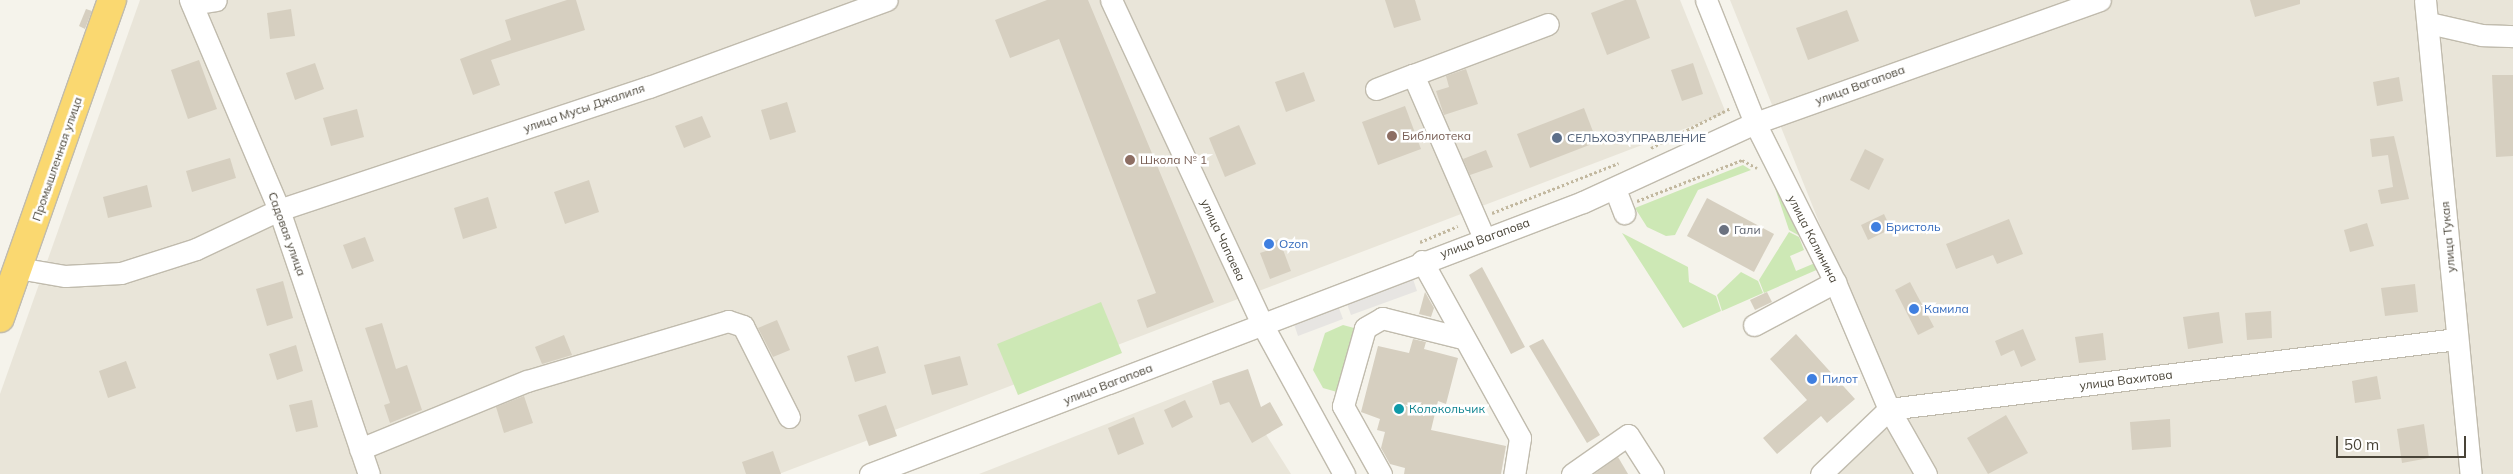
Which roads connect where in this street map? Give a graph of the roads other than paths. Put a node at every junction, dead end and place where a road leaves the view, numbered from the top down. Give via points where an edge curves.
1 (112, 0) edge
2 (216, 0) edge
3 (887, 0) edge
4 (1111, 0) edge
5 (1706, 0) edge
6 (2100, 0) edge
7 (2425, 0) edge
8 (191, 2) edge
9 (2429, 23) junction
10 (1548, 24) dead end
11 (2513, 36) edge
12 (1413, 75) junction
13 (1376, 89) dead end
14 (1755, 123) junction
15 (1615, 189) junction
16 (280, 210) junction
17 (1624, 213) dead end
18 (1480, 229) junction
19 (1418, 252) junction
20 (18, 268) junction
21 (1835, 282) junction
22 (0, 318) edge
23 (1754, 325) dead end
24 (1263, 326) junction
25 (1462, 338) junction
26 (2457, 339) junction
27 (1889, 409) junction
28 (789, 417) dead end
29 (360, 449) junction
30 (1369, 454) junction
31 (1343, 472) edge
32 (369, 474) edge
33 (870, 474) edge
34 (1381, 474) edge
35 (1514, 474) edge
36 (1572, 474) edge
37 (1653, 474) edge
38 (1821, 474) edge
39 (1926, 474) edge
40 (2471, 474) edge

1 - 20 highway, Промышленная улица
2 - 8 street
3 - 16 street, улица Мусы Джалиля via 649,87
4 - 24 street, улица Чапаева
5 - 14 street, улица Калинина
6 - 14 street, улица Вагапова
7 - 9 street, улица Тукая
8 - 16 street, Садовая улица
9 - 11 street via 2482,34
9 - 26 street, улица Тукая
10 - 12 street
12 - 13 street
12 - 18 street
14 - 15 street, улица Вагапова
14 - 21 street, улица Калинина
15 - 17 street
15 - 18 street, улица Вагапова via 1585,206
16 - 20 street, улица Мусы Джалиля via 196,249 121,273 65,276
16 - 29 street, Садовая улица
18 - 19 street, улица Вагапова
19 - 24 street, улица Вагапова
19 - 25 street
20 - 22 highway, Промышленная улица
21 - 23 street
21 - 27 street, улица Калинина
24 - 31 street, улица Чапаева
24 - 33 street, улица Вагапова
25 - 30 street via 1382,318 1370,322 1343,406
25 - 35 street via 1520,438
26 - 27 street, улица Вахитова
26 - 40 street, улица Тукая
27 - 38 street
27 - 39 street, улица Калинина
28 - 29 street via 742,326 728,320 527,381
29 - 32 street, Садовая улица
30 - 31 street
30 - 34 street
36 - 37 street via 1628,435

